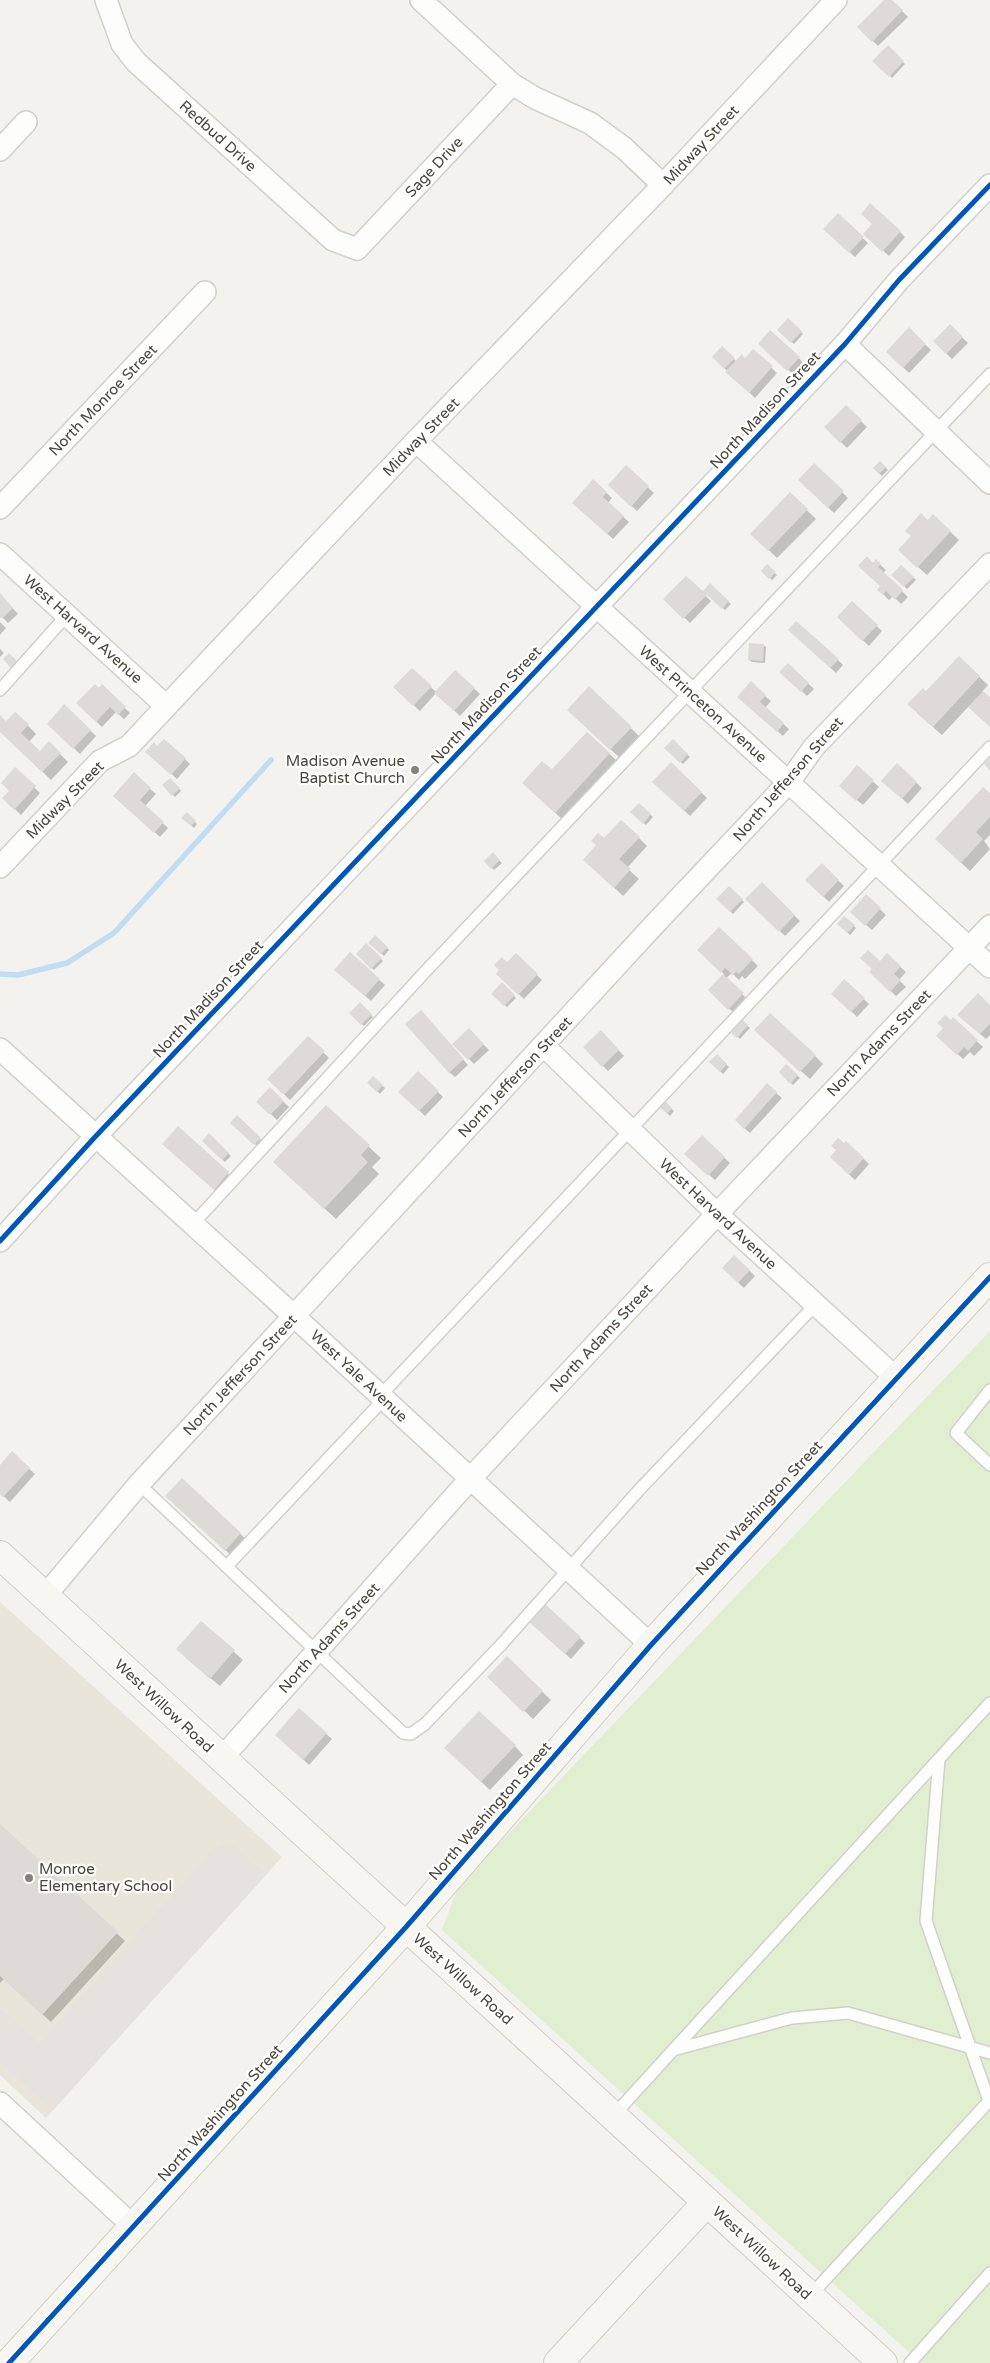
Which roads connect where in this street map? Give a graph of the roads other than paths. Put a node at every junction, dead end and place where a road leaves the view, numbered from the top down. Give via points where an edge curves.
1 (106, 0) edge
2 (421, 0) edge
3 (836, 0) edge
4 (512, 84) junction
5 (26, 122) dead end
6 (0, 150) edge
7 (663, 185) junction
8 (990, 185) edge
9 (357, 249) joint
10 (205, 292) dead end
11 (845, 344) junction
12 (990, 374) edge
13 (936, 431) junction
14 (416, 441) junction
15 (990, 483) edge
16 (0, 508) edge
17 (0, 554) edge
18 (990, 564) edge
19 (596, 607) junction
20 (67, 615) junction
21 (0, 690) edge
22 (690, 693) junction
23 (166, 706) junction
24 (990, 747) edge
25 (789, 782) junction
26 (879, 866) junction
27 (0, 867) edge
28 (990, 926) edge
29 (969, 948) junction
30 (990, 967) edge
31 (544, 1046) junction
32 (0, 1049) edge
33 (629, 1130) junction
34 (95, 1137) junction
35 (717, 1214) junction
36 (192, 1224) junction
37 (0, 1241) edge
38 (990, 1277) edge
39 (816, 1304) junction
40 (294, 1316) junction
41 (896, 1378) junction
42 (990, 1390) edge
43 (382, 1398) junction
44 (990, 1465) edge
45 (470, 1478) junction
46 (139, 1484) junction
47 (0, 1555) edge
48 (227, 1566) junction
49 (568, 1568) junction
50 (45, 1596) junction
51 (650, 1645) junction
52 (318, 1651) junction
53 (990, 1703) edge
54 (221, 1759) junction
55 (939, 1759) junction
56 (406, 1927) junction
57 (970, 2048) junction
58 (673, 2050) junction
59 (990, 2053) edge
60 (990, 2100) edge
61 (0, 2103) edge
62 (613, 2116) junction
63 (707, 2202) junction
64 (134, 2226) junction
65 (990, 2274) edge
66 (810, 2296) junction
67 (9, 2363) edge
68 (558, 2363) edge
69 (883, 2363) edge
70 (910, 2363) edge

1 - 9 street, Redbud Drive via 122,44 136,62 333,240
2 - 4 street
3 - 7 street, Midway Street
4 - 7 street via 590,123 624,148
4 - 9 street, Sage Drive
5 - 6 street
7 - 14 street, Midway Street
8 - 11 street, North Madison Street via 899,280
10 - 16 street, North Monroe Street
11 - 13 street
11 - 19 street, North Madison Street
12 - 13 lane
13 - 15 street
13 - 22 lane
14 - 19 street, West Princeton Avenue
14 - 23 street, Midway Street
17 - 20 street, West Harvard Avenue
18 - 25 street, North Jefferson Street via 814,747
19 - 22 street, West Princeton Avenue
19 - 34 street, North Madison Street
20 - 21 lane
20 - 23 street, West Harvard Avenue
22 - 25 street, West Princeton Avenue
22 - 36 lane
23 - 27 street, Midway Street via 129,746 100,761
24 - 26 lane
25 - 26 street, West Princeton Avenue
25 - 31 street, North Jefferson Street
26 - 29 street, West Princeton Avenue
26 - 33 lane
28 - 29 street, North Adams Street
29 - 30 street, West Princeton Avenue
29 - 35 street, North Adams Street
31 - 33 street, West Harvard Avenue
31 - 40 street, North Jefferson Street
32 - 34 street, West Yale Avenue
33 - 35 street, West Harvard Avenue
33 - 43 lane
34 - 36 street, West Yale Avenue
34 - 37 street, North Madison Street
35 - 39 street, West Harvard Avenue
35 - 45 street, North Adams Street
36 - 40 street, West Yale Avenue
38 - 41 street, North Washington Street
39 - 41 street, West Harvard Avenue
39 - 49 lane
40 - 43 street, West Yale Avenue
40 - 46 street, North Jefferson Street
41 - 51 street, North Washington Street
42 - 44 lane via 956,1433
43 - 45 street, West Yale Avenue
43 - 48 lane
45 - 49 street, West Yale Avenue
45 - 52 street, North Adams Street
46 - 48 lane
46 - 50 street, North Jefferson Street
47 - 50 street, West Willow Road
48 - 52 lane
49 - 51 street, West Yale Avenue
49 - 52 lane via 500,1646 426,1724 411,1734 403,1733
50 - 54 street, West Willow Road
51 - 56 street, North Washington Street
52 - 54 street, North Adams Street
53 - 55 lane
54 - 56 street, West Willow Road
55 - 57 lane via 926,1921
55 - 58 lane
56 - 62 street, West Willow Road
56 - 64 street, North Washington Street
57 - 58 lane via 848,2013 792,2018
57 - 59 lane
57 - 60 lane
58 - 62 lane
60 - 66 lane
61 - 64 street
62 - 63 street, West Willow Road
63 - 66 street, West Willow Road
63 - 68 street
64 - 67 street, North Washington Street
65 - 70 lane
66 - 69 street, West Willow Road

